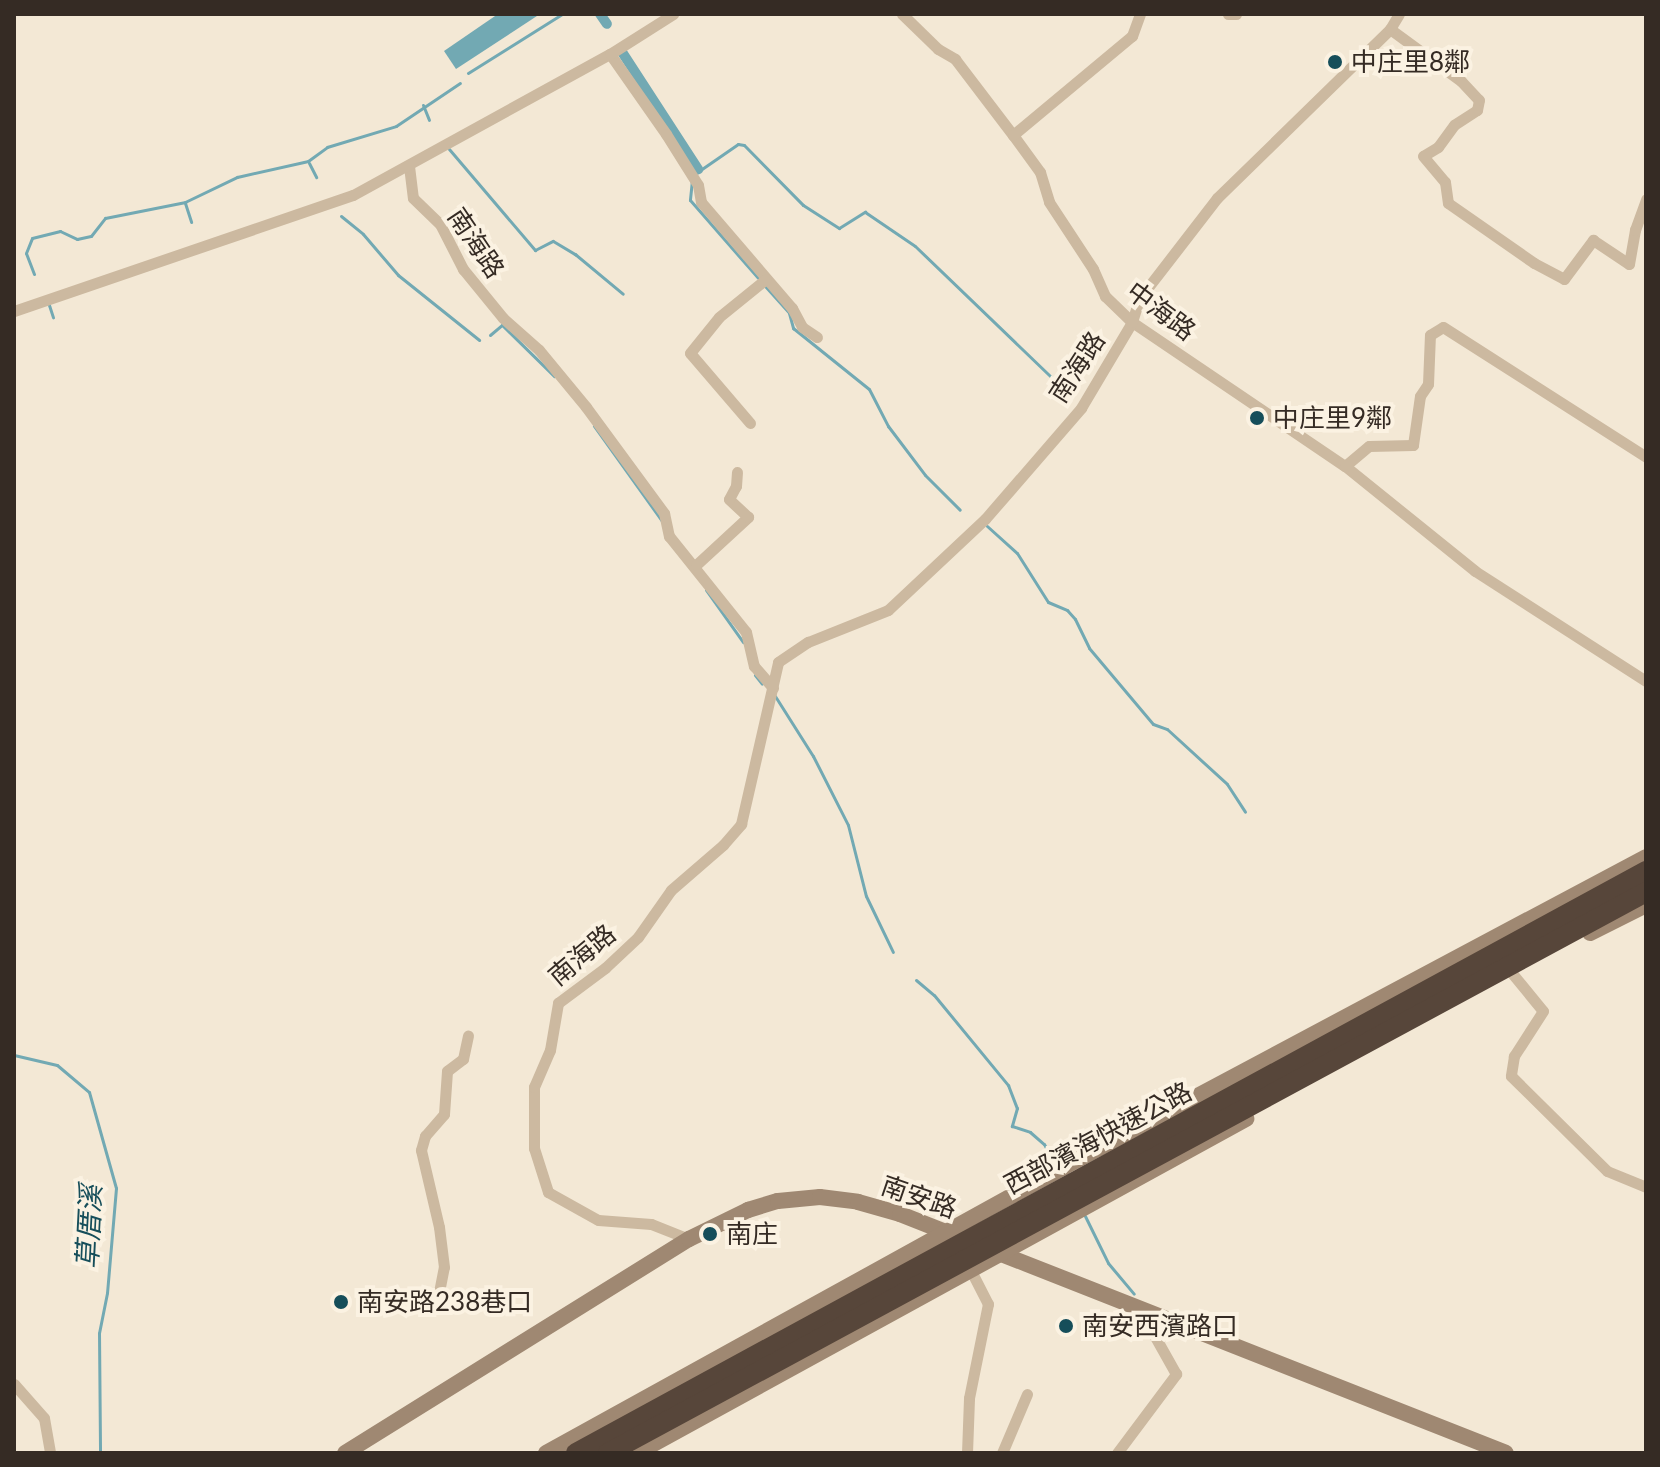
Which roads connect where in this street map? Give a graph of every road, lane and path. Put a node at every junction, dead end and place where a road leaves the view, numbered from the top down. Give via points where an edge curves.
1 (673, 14) edge
2 (902, 14) edge
3 (1140, 14) edge
4 (1228, 14) edge
5 (1236, 14) edge
6 (1399, 14) edge
7 (1390, 29) junction
8 (610, 54) junction
9 (1013, 135) junction
10 (409, 166) junction
11 (1646, 199) edge
12 (766, 279) junction
13 (14, 311) edge
14 (1132, 322) junction
15 (817, 337) dead end
16 (750, 423) dead end
17 (1646, 457) edge
18 (1345, 466) junction
19 (737, 472) dead end
20 (696, 565) junction
21 (1646, 681) edge
22 (773, 688) junction
23 (1646, 857) edge
24 (1646, 871) edge
25 (1646, 892) edge
26 (1646, 905) edge
27 (1511, 972) junction
28 (468, 1036) dead end
29 (1646, 1187) edge
30 (950, 1233) junction
31 (689, 1239) junction
32 (1000, 1252) junction
33 (970, 1269) junction
34 (439, 1292) dead end
35 (1139, 1308) junction
36 (14, 1384) edge
37 (1027, 1394) dead end
38 (50, 1453) edge
39 (345, 1453) edge
40 (546, 1453) edge
41 (576, 1453) edge
42 (608, 1453) edge
43 (637, 1453) edge
44 (967, 1453) edge
45 (1002, 1453) edge
46 (1117, 1453) edge
47 (1506, 1453) edge

1 - 8 street
2 - 9 street, 中海路 via 955,59
3 - 9 street via 1132,36
4 - 5 street
6 - 7 street, 南海路
7 - 11 street via 1479,100 1477,110 1423,156 1445,182 1448,203 1534,263 1564,279 1593,240 1629,264
7 - 14 street, 南海路 via 1217,198 1139,299
8 - 10 street
8 - 12 street via 698,185 701,202
9 - 14 street, 中海路 via 1040,172 1049,202 1105,296
10 - 13 street via 353,195
10 - 20 street, 南海路 via 413,198 440,224 463,269 586,407 664,513 669,536
12 - 15 street via 802,327
12 - 16 street via 719,317 690,353
14 - 18 street, 中海路
14 - 22 street, 南海路 via 1081,408 985,519 888,610 808,642 778,662
17 - 18 street via 1443,327 1430,335 1428,384 1420,396 1413,445 1369,446
18 - 21 street, 中海路 via 1475,571
19 - 20 street via 729,499 748,517
20 - 22 street, 南海路 via 746,632 754,666
22 - 31 street, 南海路 via 741,824 671,890 638,937 558,1003 550,1050 534,1087 534,1148 548,1192 598,1220 651,1224
23 - 30 street
24 - 41 highway, 西部濱海快速公路, bridge
25 - 42 highway, 西部濱海快速公路, bridge
26 - 27 street
27 - 29 street via 1543,1011 1514,1056 1511,1076 1607,1171
27 - 32 street
28 - 34 street via 463,1059 447,1071 444,1114 425,1136 421,1150 439,1227 444,1267
30 - 31 street, 南安路 via 858,1202 820,1197 748,1210
30 - 32 street, 南安路
30 - 33 street
30 - 40 street
31 - 39 street, 南安路
32 - 33 street
32 - 35 street, 南安路
33 - 43 street
33 - 44 street via 988,1304 973,1368
35 - 46 street via 1176,1374
35 - 47 street, 南安路
36 - 38 street via 44,1418
37 - 45 street

